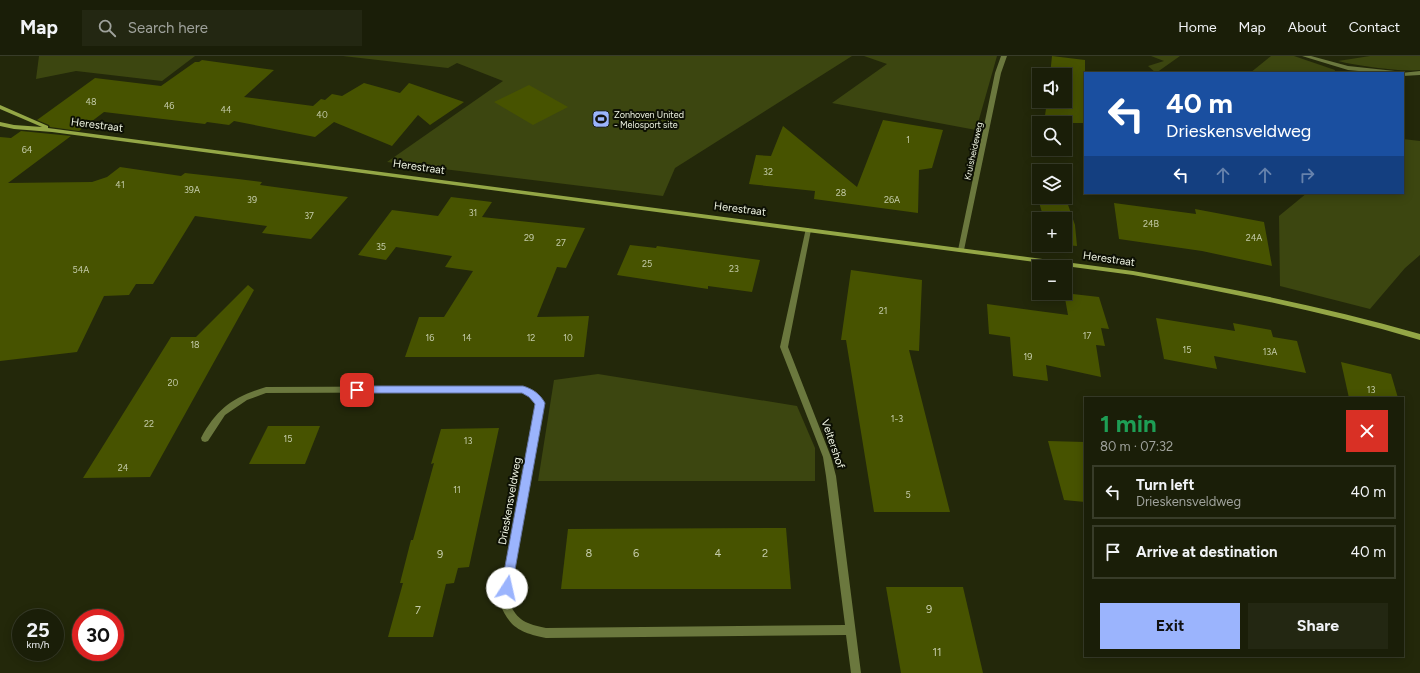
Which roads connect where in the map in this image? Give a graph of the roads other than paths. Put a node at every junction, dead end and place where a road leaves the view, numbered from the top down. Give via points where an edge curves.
1 (1004, 56) edge
2 (1305, 56) edge
3 (1386, 72) edge
4 (1420, 73) edge
5 (1404, 74) edge
6 (0, 107) edge
7 (0, 124) edge
8 (52, 130) junction
9 (808, 230) junction
10 (961, 250) junction
11 (1420, 337) edge
12 (205, 438) dead end
13 (850, 630) junction
14 (856, 673) edge

1 - 10 street, Kruisheideweg via 998,73
2 - 3 street via 1348,68
4 - 5 street
6 - 8 street, Herestraat
7 - 8 street, Herestraat
8 - 9 street, Herestraat
9 - 10 street, Herestraat
9 - 13 street, Veltershof via 784,347 827,457
10 - 11 street, Herestraat via 1133,273 1252,294 1366,321
12 - 13 street, Drieskensveldweg via 222,413 244,398 266,390 523,390 533,394 540,403 504,602 518,625 546,632
13 - 14 street, Veltershof

